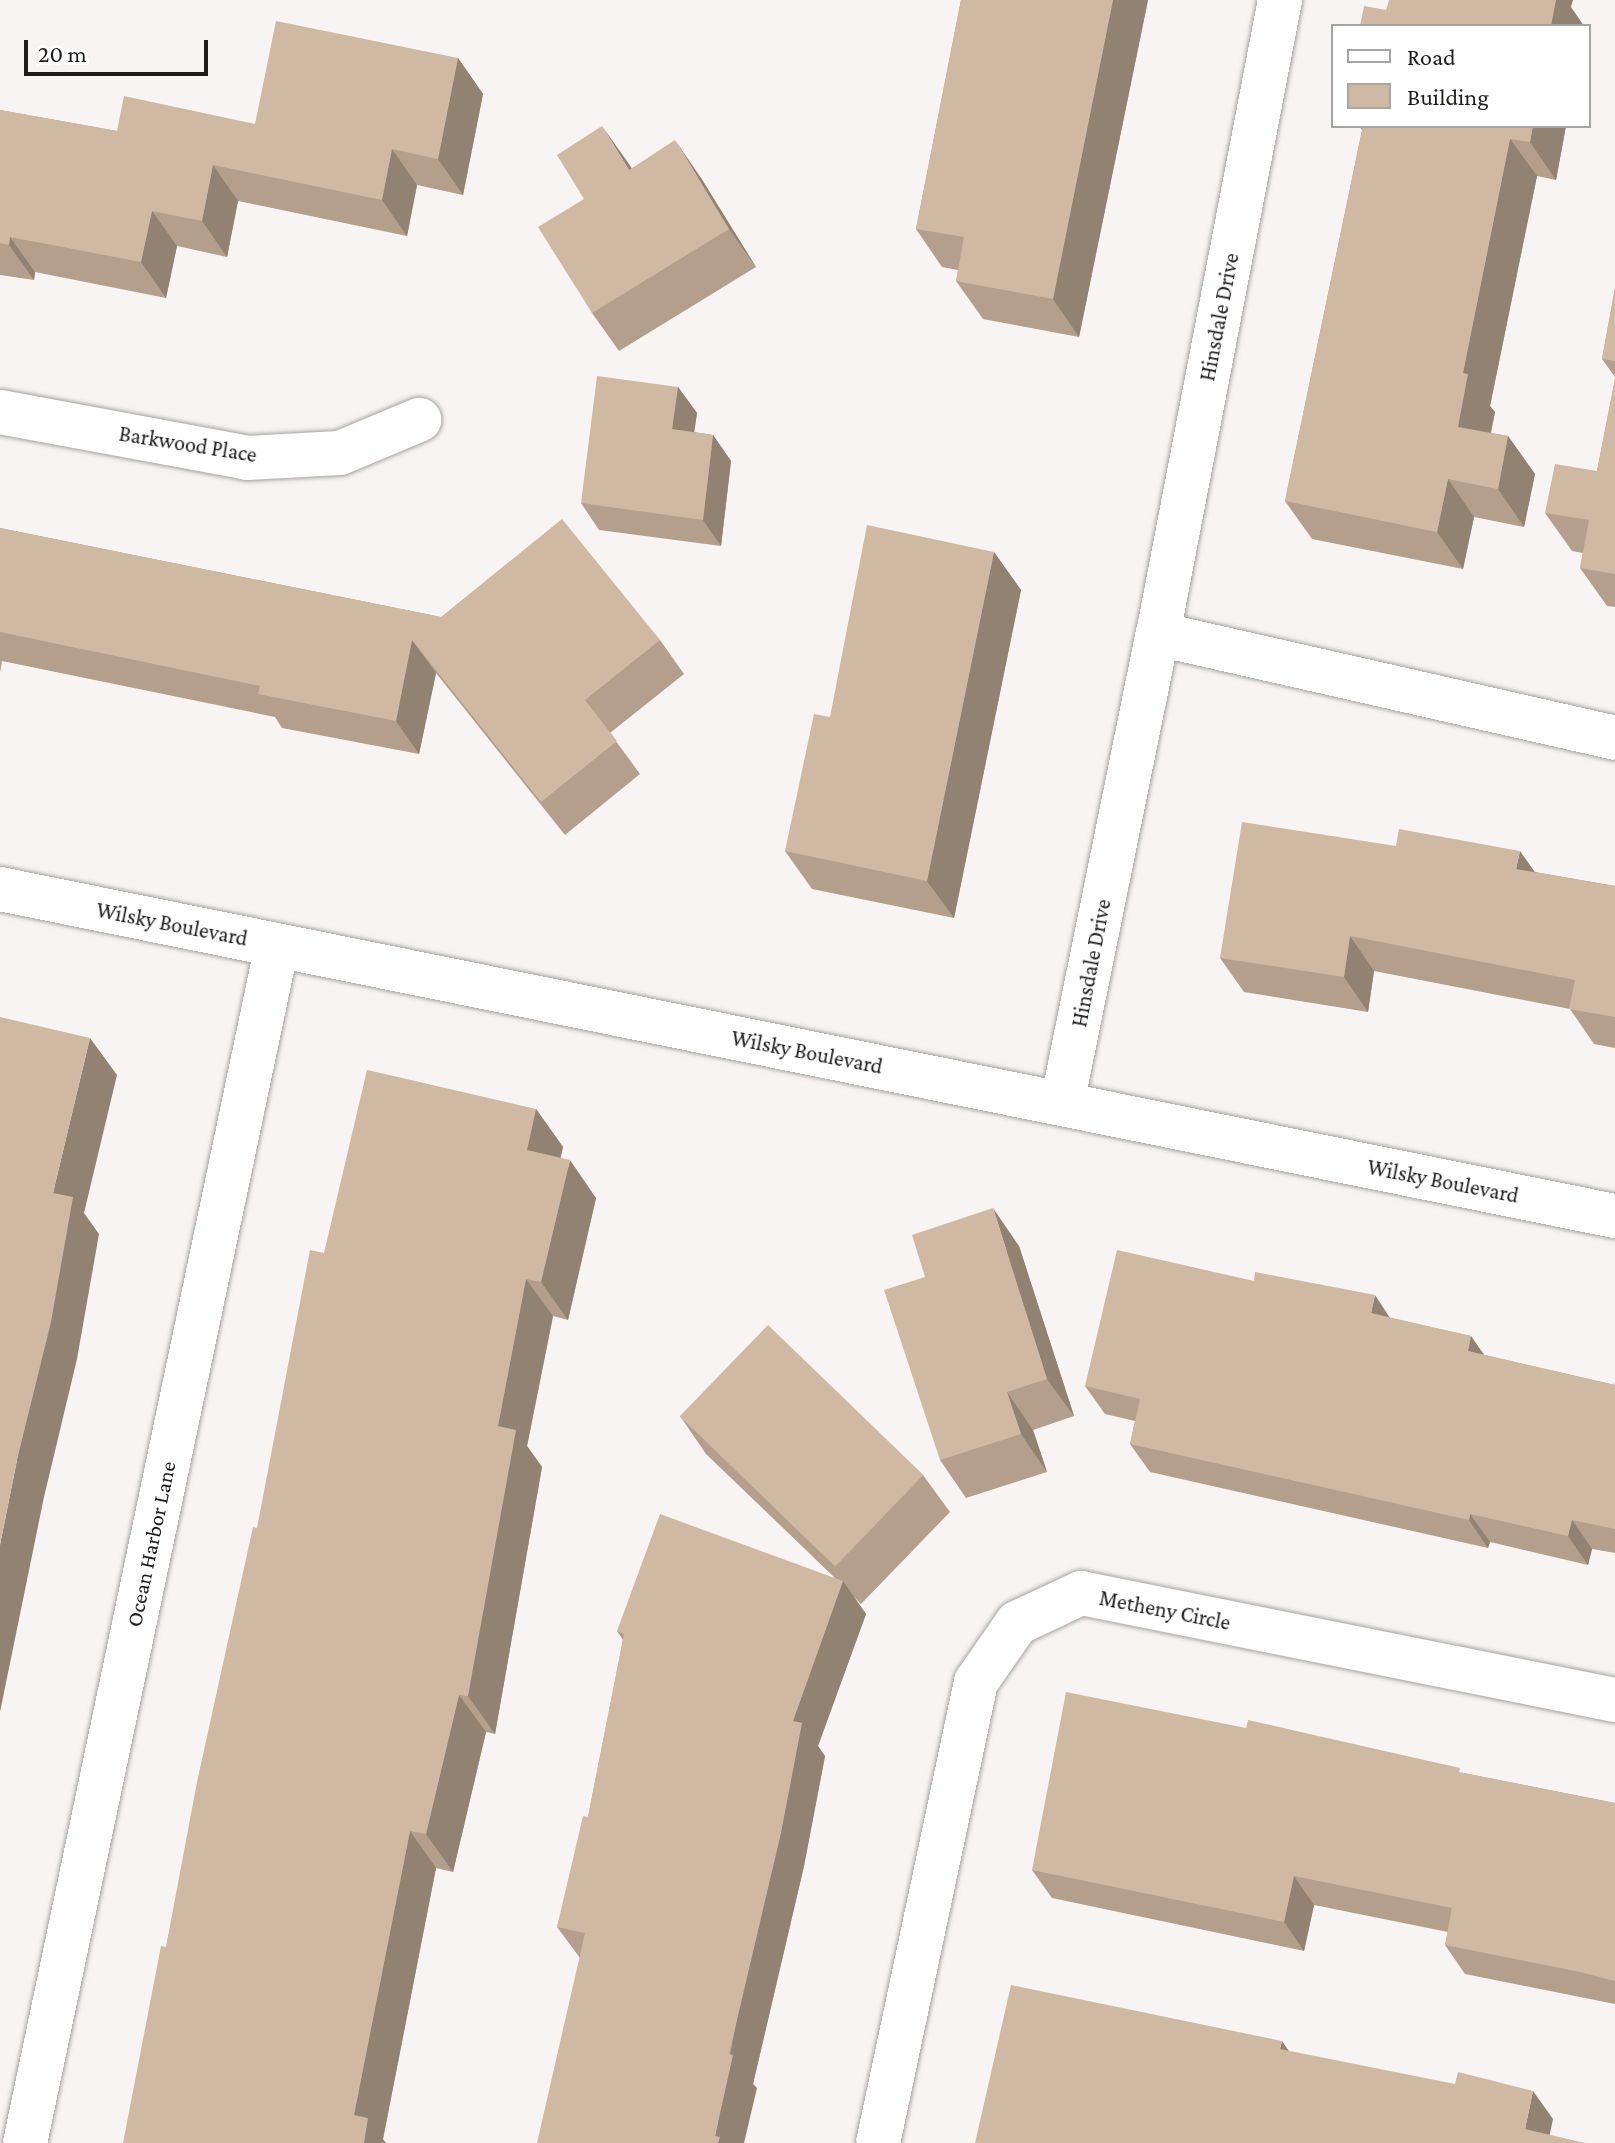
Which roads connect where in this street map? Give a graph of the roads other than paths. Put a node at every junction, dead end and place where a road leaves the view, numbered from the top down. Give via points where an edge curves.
1 (1280, 0) edge
2 (0, 412) edge
3 (419, 420) dead end
4 (1158, 634) junction
5 (1615, 738) edge
6 (0, 889) edge
7 (277, 945) junction
8 (1062, 1104) junction
9 (1615, 1216) edge
10 (1615, 1700) edge
11 (25, 2143) edge
12 (878, 2143) edge

1 - 4 street, Hinsdale Drive
2 - 3 street, Barkwood Place via 247,458 340,453
4 - 5 street
4 - 8 street, Hinsdale Drive
6 - 7 street, Wilsky Boulevard
7 - 8 street, Wilsky Boulevard
7 - 11 street, Ocean Harbor Lane
8 - 9 street, Wilsky Boulevard
10 - 12 street, Metheny Circle via 1081,1593 1017,1623 976,1682

